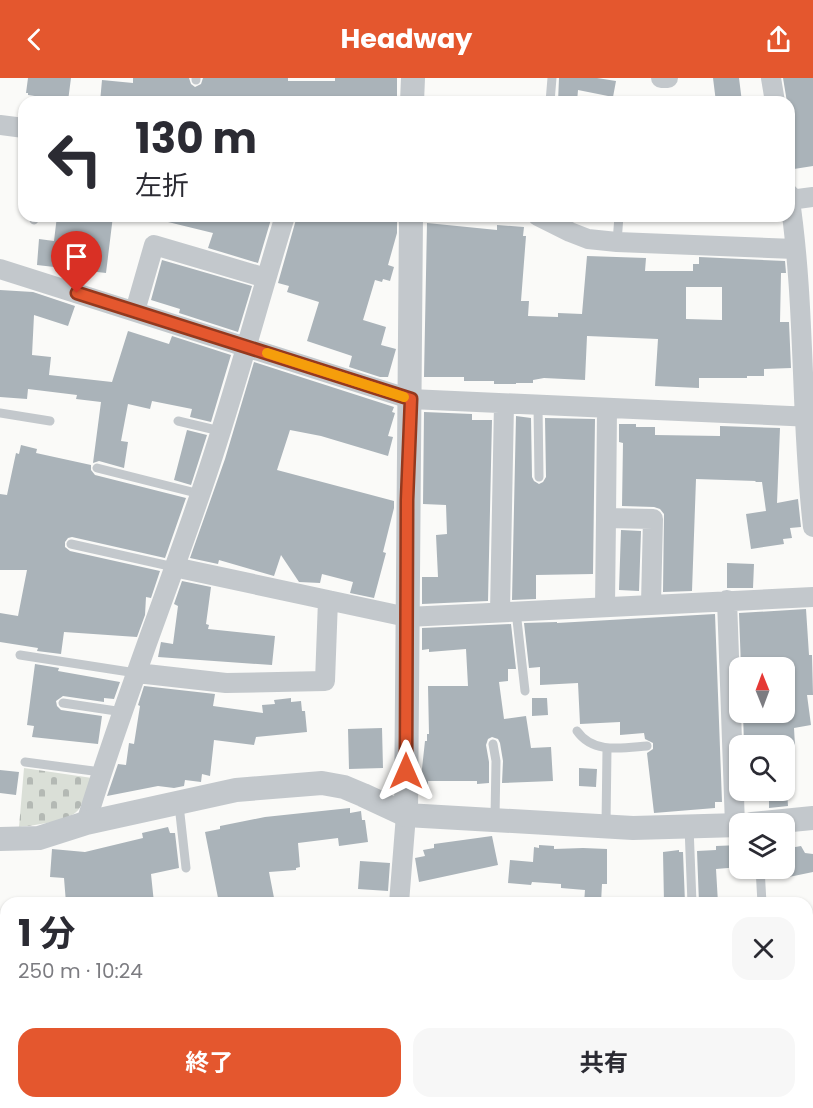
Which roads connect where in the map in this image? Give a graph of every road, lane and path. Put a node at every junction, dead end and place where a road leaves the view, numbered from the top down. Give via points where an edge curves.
1 (412, 78) edge
2 (552, 78) edge
3 (661, 78) edge
4 (668, 78) edge
5 (771, 78) edge
6 (412, 96) edge
7 (550, 96) edge
8 (774, 96) edge
9 (0, 125) edge
10 (18, 127) edge
11 (795, 197) edge
12 (813, 197) edge
13 (283, 222) edge
14 (411, 222) edge
15 (550, 222) edge
16 (619, 222) edge
17 (792, 222) edge
18 (617, 242) junction
19 (795, 249) junction
20 (0, 269) edge
21 (266, 278) junction
22 (806, 293) edge
23 (135, 311) junction
24 (247, 347) junction
25 (411, 399) junction
26 (504, 404) junction
27 (538, 406) junction
28 (608, 409) junction
29 (0, 413) edge
30 (809, 418) edge
31 (50, 421) dead end
32 (178, 421) dead end
33 (220, 431) junction
34 (97, 468) dead end
35 (539, 477) dead end
36 (200, 494) junction
37 (606, 518) junction
38 (813, 527) edge
39 (71, 544) dead end
40 (174, 567) junction
41 (813, 597) edge
42 (328, 600) junction
43 (727, 600) junction
44 (651, 603) junction
45 (605, 606) junction
46 (508, 611) junction
47 (406, 617) junction
48 (20, 655) dead end
49 (137, 673) junction
50 (525, 691) dead end
51 (63, 703) dead end
52 (123, 712) junction
53 (577, 730) dead end
54 (493, 744) dead end
55 (647, 746) dead end
56 (607, 749) junction
57 (25, 762) dead end
58 (101, 772) junction
59 (179, 801) junction
60 (747, 813) edge
61 (406, 815) junction
62 (813, 818) edge
63 (795, 820) edge
64 (495, 821) junction
65 (86, 824) junction
66 (729, 825) edge
67 (606, 827) junction
68 (688, 827) junction
69 (0, 839) edge
70 (186, 868) dead end
71 (761, 879) edge
72 (399, 897) edge
73 (692, 897) edge
74 (762, 897) edge

1 - 6 street
2 - 7 lane
3 - 4 street
5 - 8 street
9 - 10 street
11 - 12 street
13 - 21 street
14 - 25 street
15 - 18 street via 588,239
16 - 18 lane
17 - 19 street
18 - 19 street
19 - 22 street
20 - 23 street
21 - 23 street via 154,245
21 - 24 street
22 - 30 street
23 - 24 street
24 - 25 street
24 - 33 street
25 - 26 street
25 - 47 street
26 - 27 street
26 - 46 street
27 - 28 street
27 - 35 lane
28 - 30 street
28 - 37 street
29 - 31 lane
30 - 38 street via 808,483
32 - 33 lane
33 - 36 street
34 - 36 lane
36 - 40 street
37 - 44 street via 653,519
37 - 45 street
39 - 40 lane
40 - 42 street
40 - 49 street
41 - 43 street
42 - 47 street
42 - 49 street via 325,681 226,683
43 - 44 street
43 - 60 street
44 - 45 street
45 - 46 street
46 - 47 street
46 - 50 lane
47 - 61 street
48 - 49 lane
49 - 52 street
51 - 52 lane
52 - 58 street
53 - 56 lane via 581,737
54 - 64 lane
55 - 56 lane
56 - 67 lane
57 - 58 lane
58 - 65 street
59 - 61 street via 236,790 322,783 344,787
59 - 65 street
59 - 70 lane
61 - 64 street
61 - 72 street
62 - 63 street
64 - 67 street
65 - 69 street via 39,838
66 - 68 street
67 - 68 street
68 - 73 lane
71 - 74 lane

